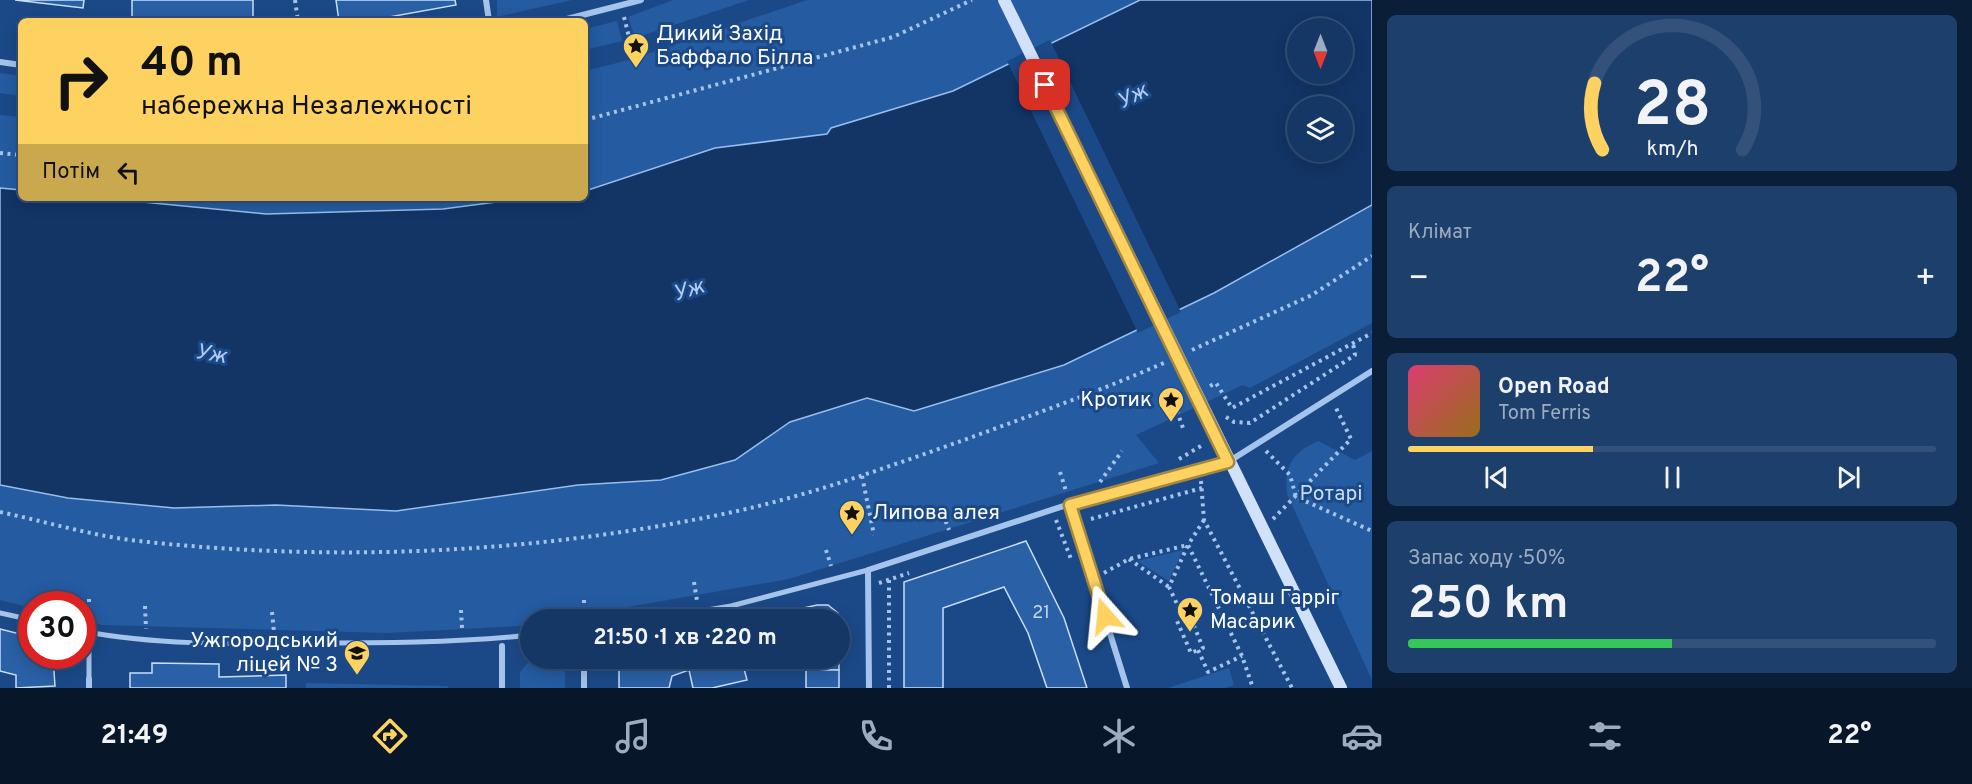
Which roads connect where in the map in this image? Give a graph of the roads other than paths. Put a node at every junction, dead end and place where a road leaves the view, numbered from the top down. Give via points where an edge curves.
1 (486, 0) edge
2 (641, 0) edge
3 (1004, 0) edge
4 (489, 18) edge
5 (572, 18) edge
6 (0, 62) edge
7 (18, 65) edge
8 (1372, 371) edge
9 (1228, 462) junction
10 (1070, 505) junction
11 (868, 570) junction
12 (709, 609) edge
13 (0, 613) edge
14 (18, 617) edge
15 (96, 632) edge
16 (520, 636) edge
17 (503, 638) junction
18 (502, 646) joint
19 (88, 669) edge
20 (584, 669) edge
21 (89, 679) joint
22 (89, 688) edge
23 (502, 688) edge
24 (584, 688) edge
25 (869, 688) edge
26 (1127, 688) edge
27 (1341, 688) edge

1 - 4 street
2 - 5 street
3 - 9 main road
6 - 7 street
8 - 9 street
9 - 10 street
9 - 27 main road
10 - 11 street
10 - 26 street
11 - 12 street
11 - 25 street
13 - 14 street
15 - 17 street via 146,639 274,644
16 - 17 street
17 - 18 street
18 - 23 street
19 - 21 street
20 - 24 street
21 - 22 street

